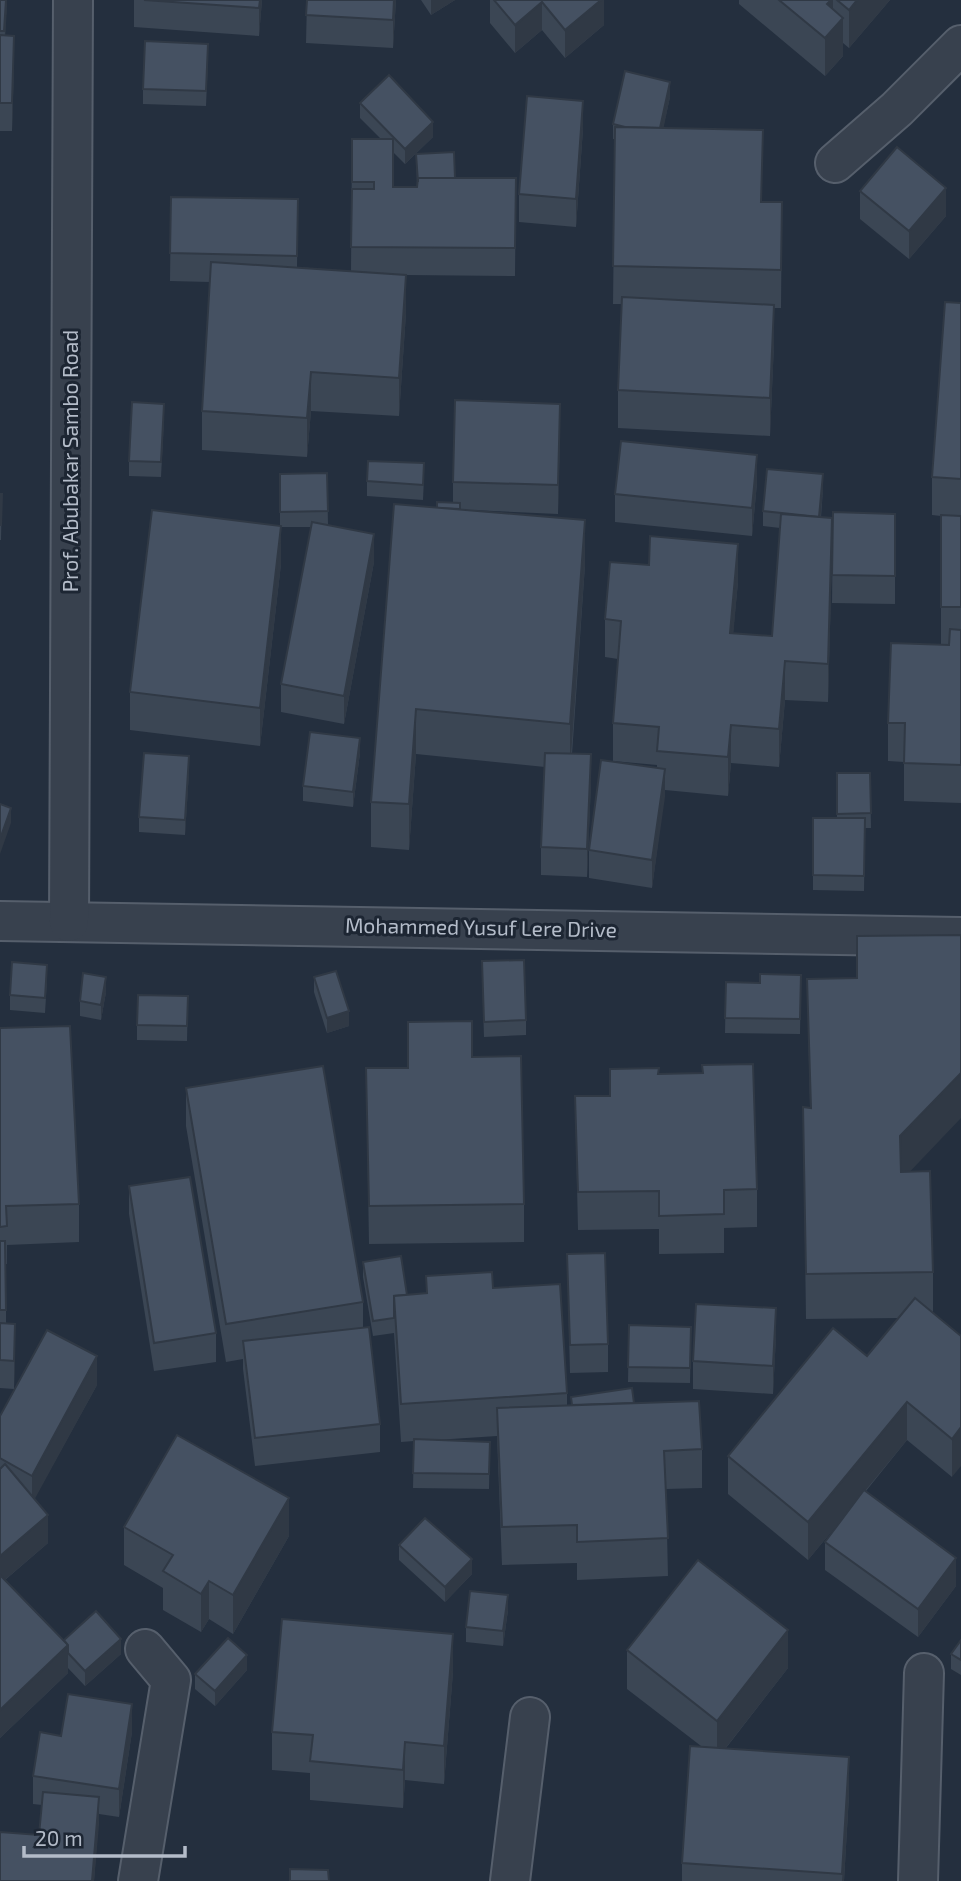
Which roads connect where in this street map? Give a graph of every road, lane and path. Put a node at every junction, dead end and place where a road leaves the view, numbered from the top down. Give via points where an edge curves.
1 (73, 0) edge
2 (961, 45) edge
3 (835, 163) dead end
4 (0, 921) edge
5 (69, 922) junction
6 (961, 937) edge
7 (145, 1649) dead end
8 (924, 1673) dead end
9 (530, 1717) dead end
10 (138, 1881) edge
11 (510, 1881) edge
12 (918, 1881) edge

1 - 5 street, Prof. Abubakar Sambo Road
2 - 3 street
4 - 5 street, Mohammed Yusuf Lere Drive
5 - 6 street, Mohammed Yusuf Lere Drive
7 - 10 street via 172,1680
8 - 12 street
9 - 11 street

